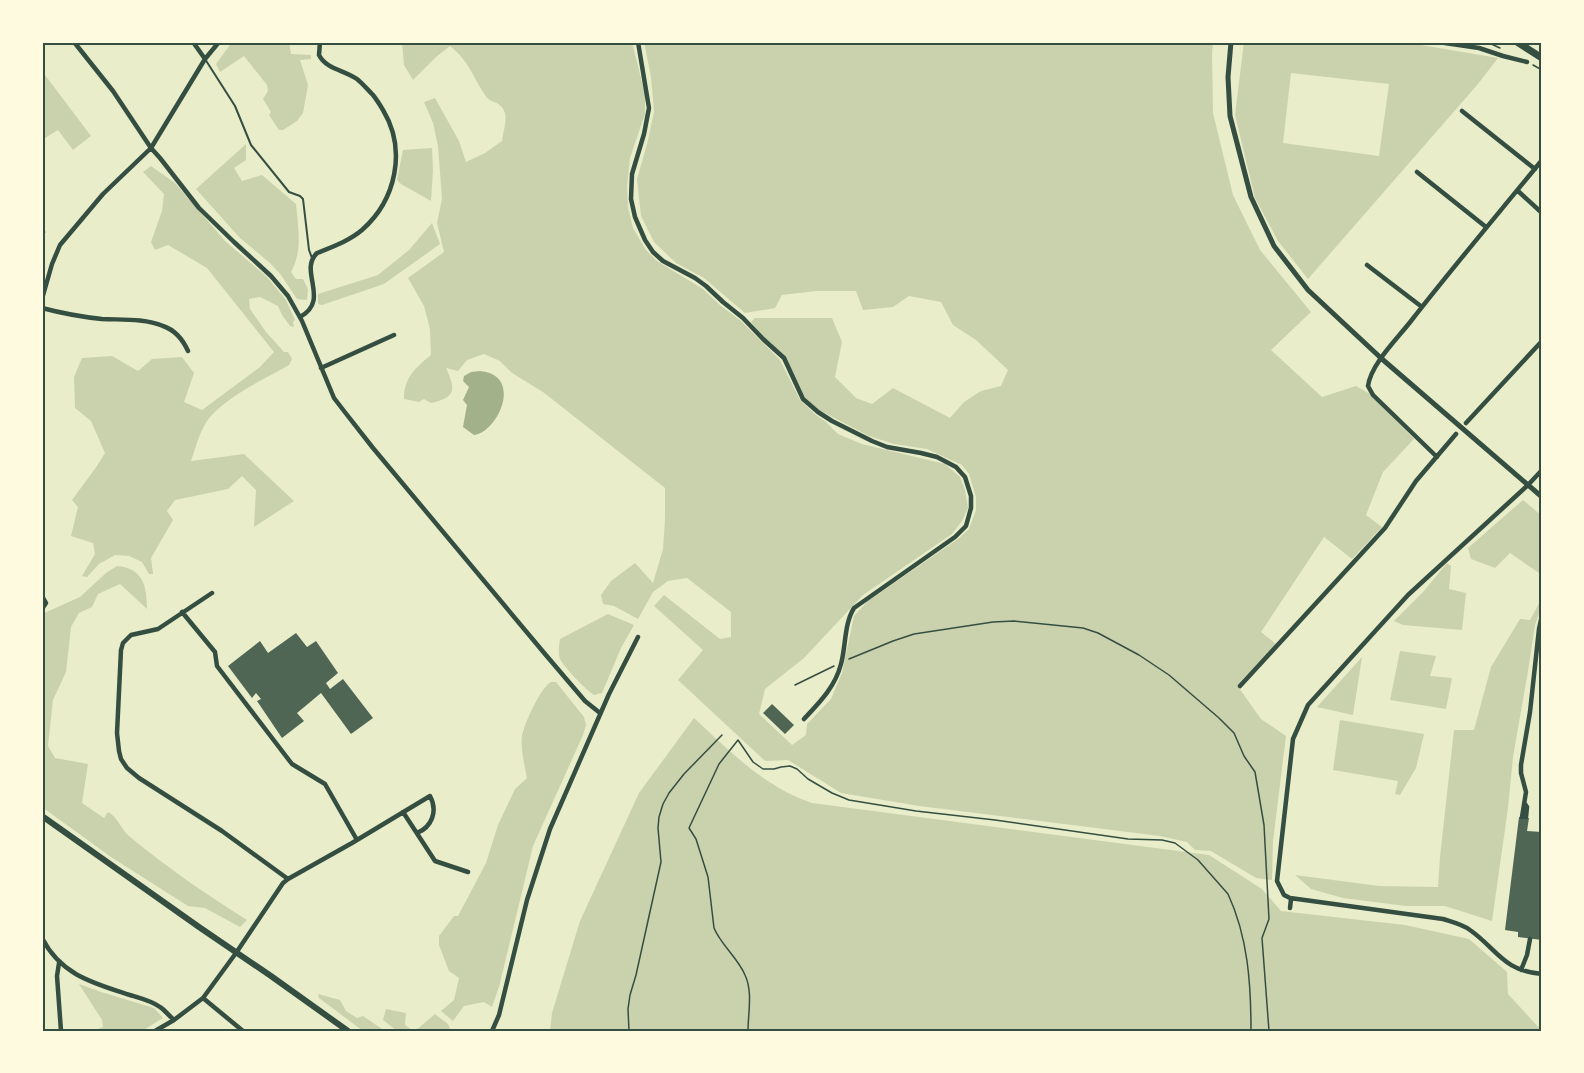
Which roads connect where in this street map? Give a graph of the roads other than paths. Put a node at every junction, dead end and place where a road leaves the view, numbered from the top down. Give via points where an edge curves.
1 (74, 42) edge
2 (193, 42) edge
3 (219, 42) edge
4 (320, 42) edge
5 (638, 42) edge
6 (1230, 42) edge
7 (1438, 42) edge
8 (1517, 42) edge
9 (1542, 58) edge
10 (205, 59) junction
11 (1527, 62) dead end
12 (1462, 111) dead end
13 (151, 148) junction
14 (1542, 160) edge
15 (1535, 169) junction
16 (1417, 172) dead end
17 (1518, 191) junction
18 (1542, 213) edge
19 (1486, 227) junction
20 (312, 258) junction
21 (1367, 265) dead end
22 (42, 299) edge
23 (1422, 306) junction
24 (42, 309) edge
25 (300, 317) junction
26 (394, 335) dead end
27 (1542, 341) edge
28 (188, 351) dead end
29 (1382, 358) junction
30 (321, 368) junction
31 (1466, 423) dead end
32 (1456, 434) dead end
33 (1437, 457) junction
34 (1542, 470) edge
35 (1528, 485) junction
36 (1542, 497) edge
37 (212, 593) dead end
38 (42, 596) edge
39 (42, 609) edge
40 (182, 612) junction
41 (1542, 615) edge
42 (638, 637) dead end
43 (1240, 686) dead end
44 (600, 713) junction
45 (804, 719) dead end
46 (403, 812) junction
47 (42, 816) edge
48 (1524, 817) dead end
49 (417, 833) junction
50 (357, 840) junction
51 (468, 872) dead end
52 (288, 879) junction
53 (1291, 899) junction
54 (1290, 908) dead end
55 (42, 938) edge
56 (1530, 939) dead end
57 (236, 953) junction
58 (59, 963) junction
59 (1521, 970) junction
60 (1542, 974) edge
61 (202, 998) junction
62 (174, 1020) junction
63 (497, 1021) junction
64 (61, 1031) edge
65 (155, 1031) edge
66 (243, 1031) edge
67 (348, 1031) edge
68 (492, 1031) edge
69 (496, 1031) edge

1 - 13 street
2 - 10 street
3 - 10 street
4 - 20 street via 319,55 325,64 357,79 376,98 390,121 397,164 392,187 367,225 352,238
5 - 45 street via 649,108 632,174 632,199 640,231 653,252 695,278 743,318 784,358 803,399 818,412 887,447 937,457 956,467 971,496 966,526 955,537 854,608 836,680
6 - 29 street via 1230,116 1251,197 1274,246 1308,290
7 - 11 street via 1479,48
8 - 9 main road
10 - 13 street
10 - 20 lane via 235,106 251,145 289,192 303,199
12 - 15 street
13 - 22 street via 103,194 60,244
13 - 25 street via 199,208 271,276
14 - 15 street
15 - 17 street
16 - 19 street
17 - 18 street
17 - 19 street
19 - 23 street
20 - 25 street via 313,306
21 - 23 street
23 - 29 street
24 - 28 street via 99,319 151,322 176,333
25 - 30 street
26 - 30 street
27 - 31 street
29 - 33 street via 1368,386
29 - 35 street
30 - 44 street via 334,398 373,448 585,701
32 - 33 street
33 - 43 street via 1385,528
34 - 35 street
35 - 36 street
35 - 53 street via 1408,595 1308,705 1293,739 1277,873 1280,890
37 - 40 street
38 - 39 street via 46,603
40 - 50 street via 215,652 217,666 282,752 292,764 325,784
40 - 52 street via 158,628 131,635 123,643 117,734 121,759 139,778
41 - 48 street via 1521,765 1526,792
42 - 44 street
44 - 63 street via 538,863
46 - 49 street
46 - 49 street via 430,796 434,803 430,824
46 - 50 street
47 - 57 main road
49 - 51 street via 435,861
50 - 52 street
52 - 57 street
53 - 54 street
53 - 59 street via 1443,919 1467,928 1503,961
55 - 58 street
56 - 59 street
57 - 61 street
57 - 67 main road
58 - 62 street via 91,982 159,1006
58 - 64 street
59 - 60 street
61 - 62 street
61 - 66 street
62 - 65 street
63 - 68 street
63 - 69 street

